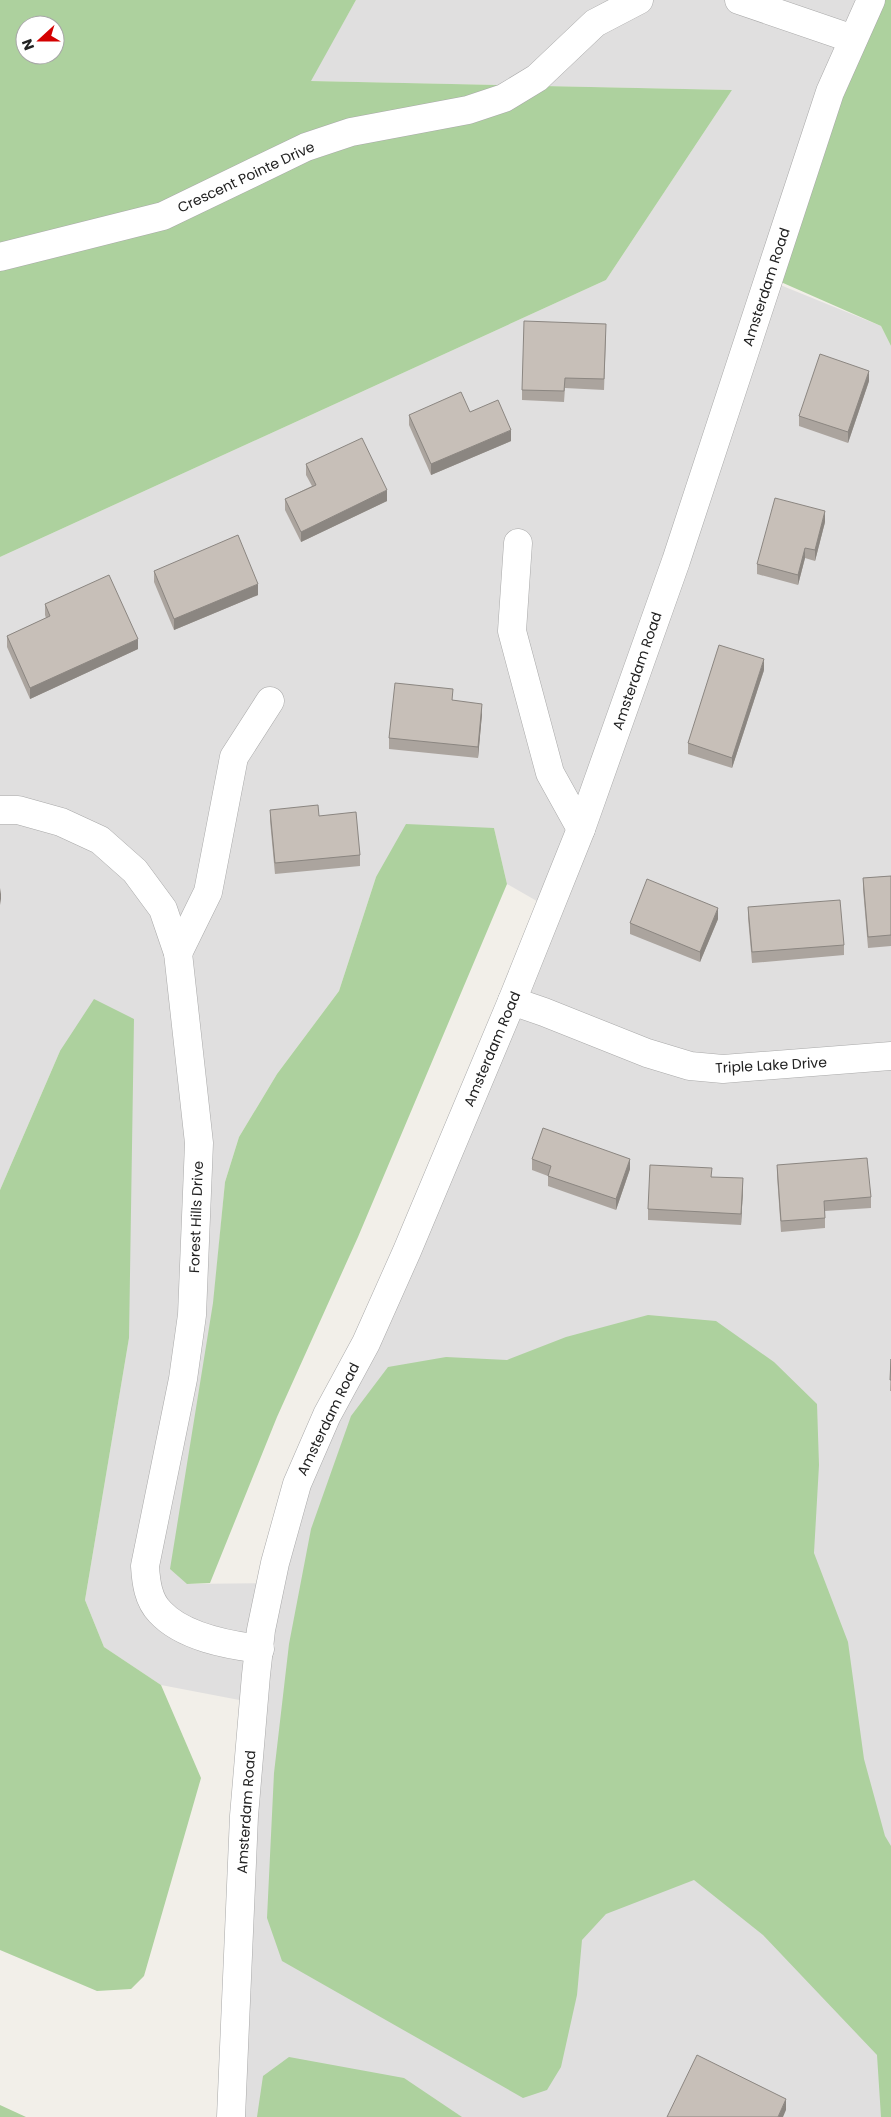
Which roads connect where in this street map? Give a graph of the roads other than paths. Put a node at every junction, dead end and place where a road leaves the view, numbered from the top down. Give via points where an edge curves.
1 (639, 0) edge
2 (739, 0) edge
3 (871, 0) edge
4 (853, 38) junction
5 (0, 257) edge
6 (518, 543) dead end
7 (270, 701) dead end
8 (0, 810) edge
9 (581, 829) junction
10 (178, 953) junction
11 (512, 1001) junction
12 (891, 1056) edge
13 (260, 1649) junction
14 (231, 2117) edge

1 - 5 street, Crescent Pointe Drive via 595,23 538,78 504,98 468,110 351,132 306,147 164,216
2 - 4 street
3 - 4 street, Amsterdam Road
4 - 9 street, Amsterdam Road via 830,92 679,552
6 - 9 street via 512,631 550,773
7 - 10 street via 234,757 208,892
8 - 10 street, Forest Hills Drive via 18,810 61,822 100,840 136,871 163,909
9 - 11 street, Amsterdam Road
10 - 13 street, Forest Hills Drive via 199,1143 192,1315 183,1379 144,1566 147,1588 159,1612 180,1627 203,1636
11 - 12 street, Triple Lake Drive via 647,1053 690,1066 723,1069
11 - 13 street, Amsterdam Road via 407,1251 297,1484 275,1562
13 - 14 street, Amsterdam Road via 244,1816

